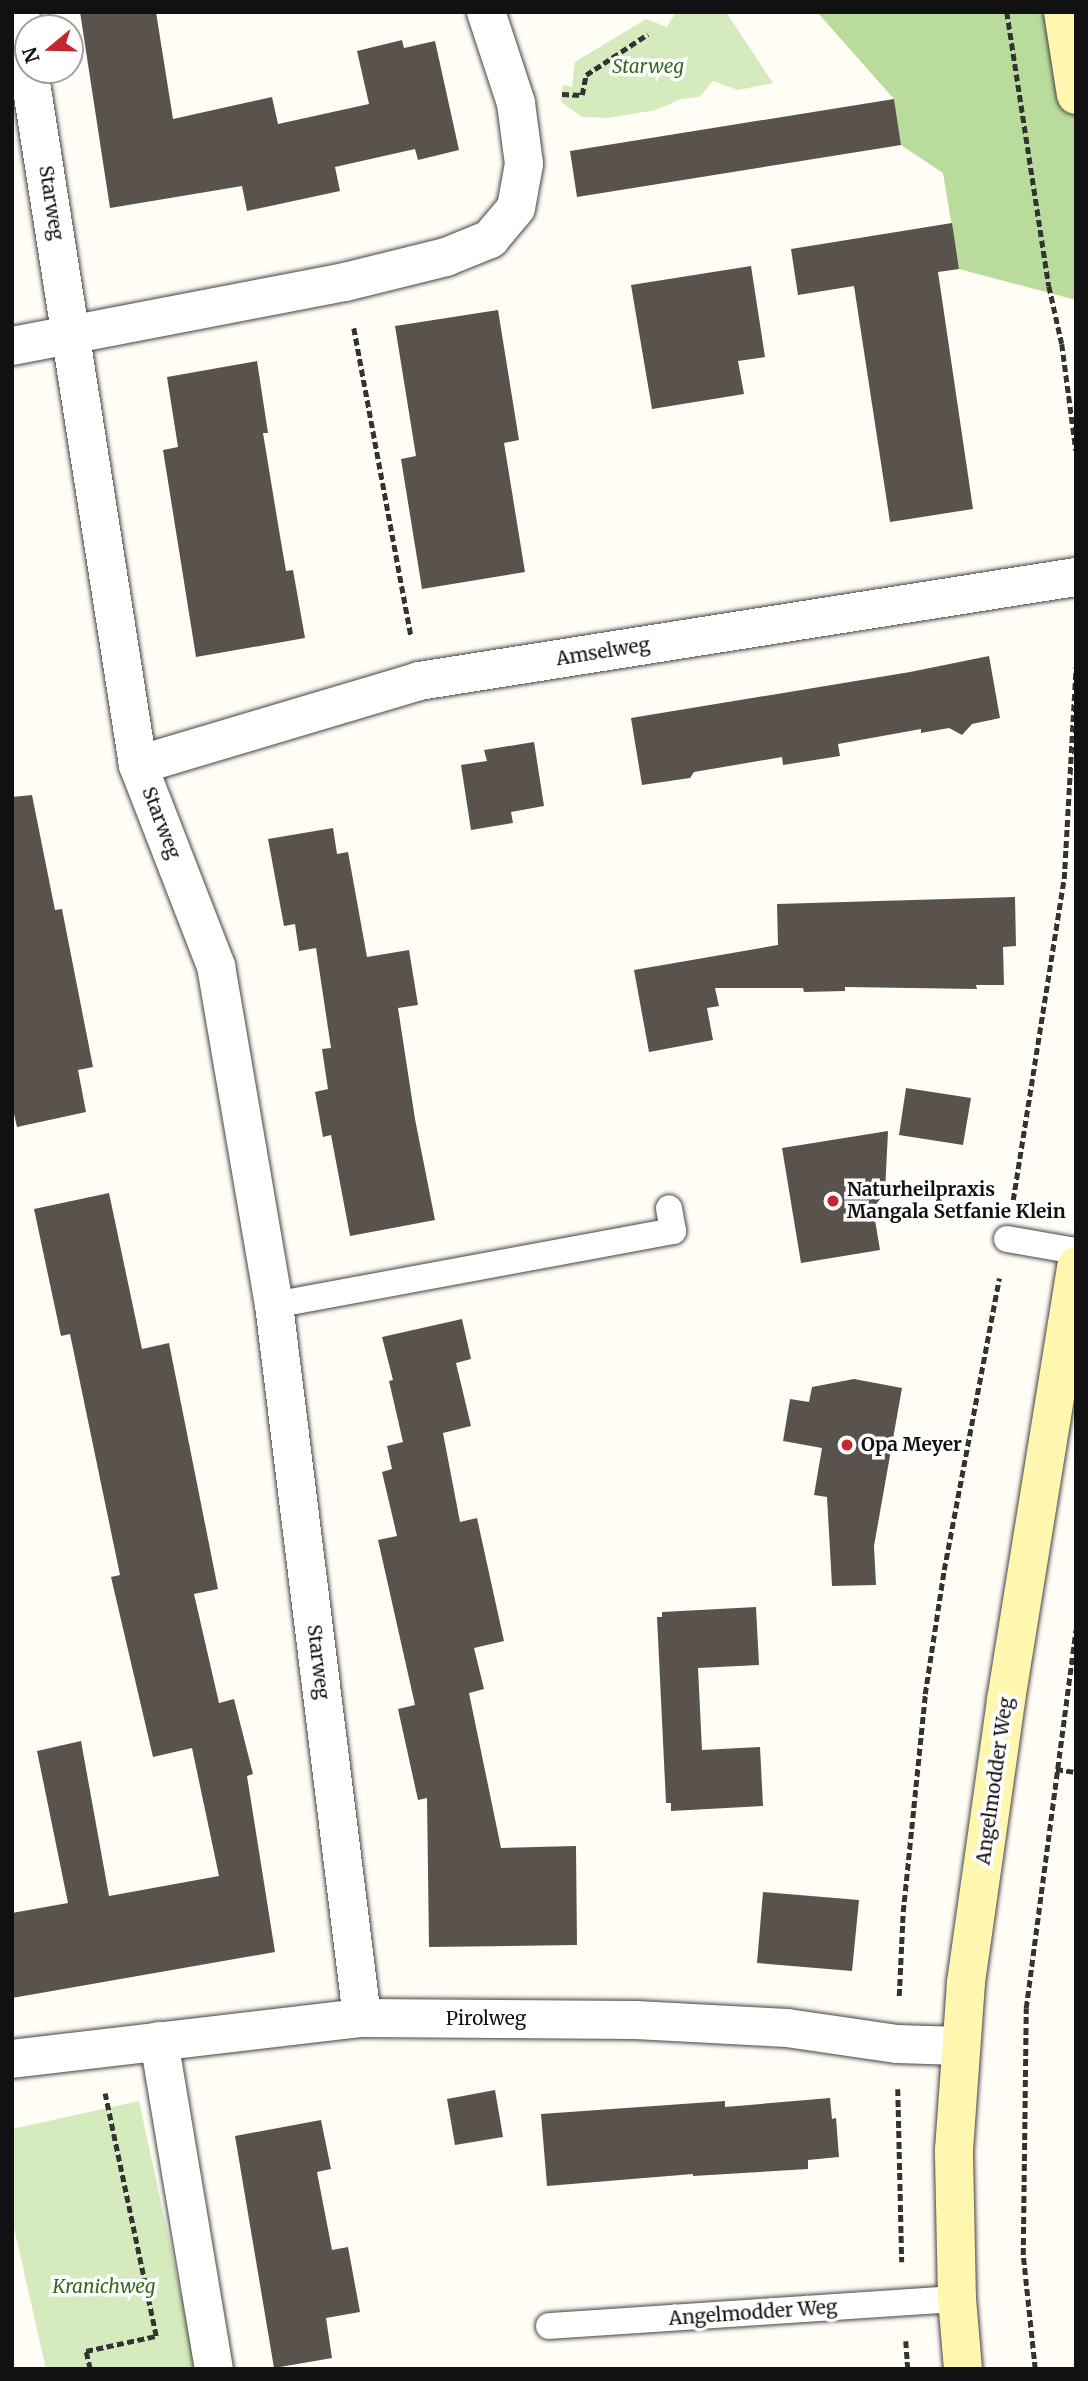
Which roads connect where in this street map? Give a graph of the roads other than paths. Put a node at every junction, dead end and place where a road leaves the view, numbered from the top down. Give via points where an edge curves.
1 (486, 12) edge
2 (1063, 12) edge
3 (31, 84) edge
4 (1076, 95) edge
5 (73, 335) junction
6 (12, 346) edge
7 (1076, 577) edge
8 (138, 765) junction
9 (669, 1208) dead end
10 (1007, 1240) road end
11 (1076, 1251) edge
12 (1076, 1266) edge
13 (274, 1305) junction
14 (362, 2018) junction
15 (159, 2042) junction
16 (960, 2046) junction
17 (12, 2059) edge
18 (957, 2299) junction
19 (549, 2326) dead end
20 (214, 2369) edge
21 (963, 2369) edge

1 - 5 street via 516,103 524,164 516,208 490,239 446,257 345,282
2 - 4 street
3 - 5 street, Starweg
5 - 6 street
5 - 8 street, Starweg
7 - 8 street, Amselweg via 419,681
8 - 13 street, Starweg via 216,966
9 - 13 lane via 673,1231
10 - 11 lane
12 - 16 street, Angelmodder Weg via 1006,1700
13 - 14 street, Starweg
14 - 15 street, Pirolweg
14 - 16 street, Pirolweg via 636,2020 787,2028 897,2044
15 - 17 street, Pirolweg
15 - 20 street
16 - 18 street, Angelmodder Weg via 954,2150
18 - 19 lane, Angelmodder Weg
18 - 21 street, Angelmodder Weg

